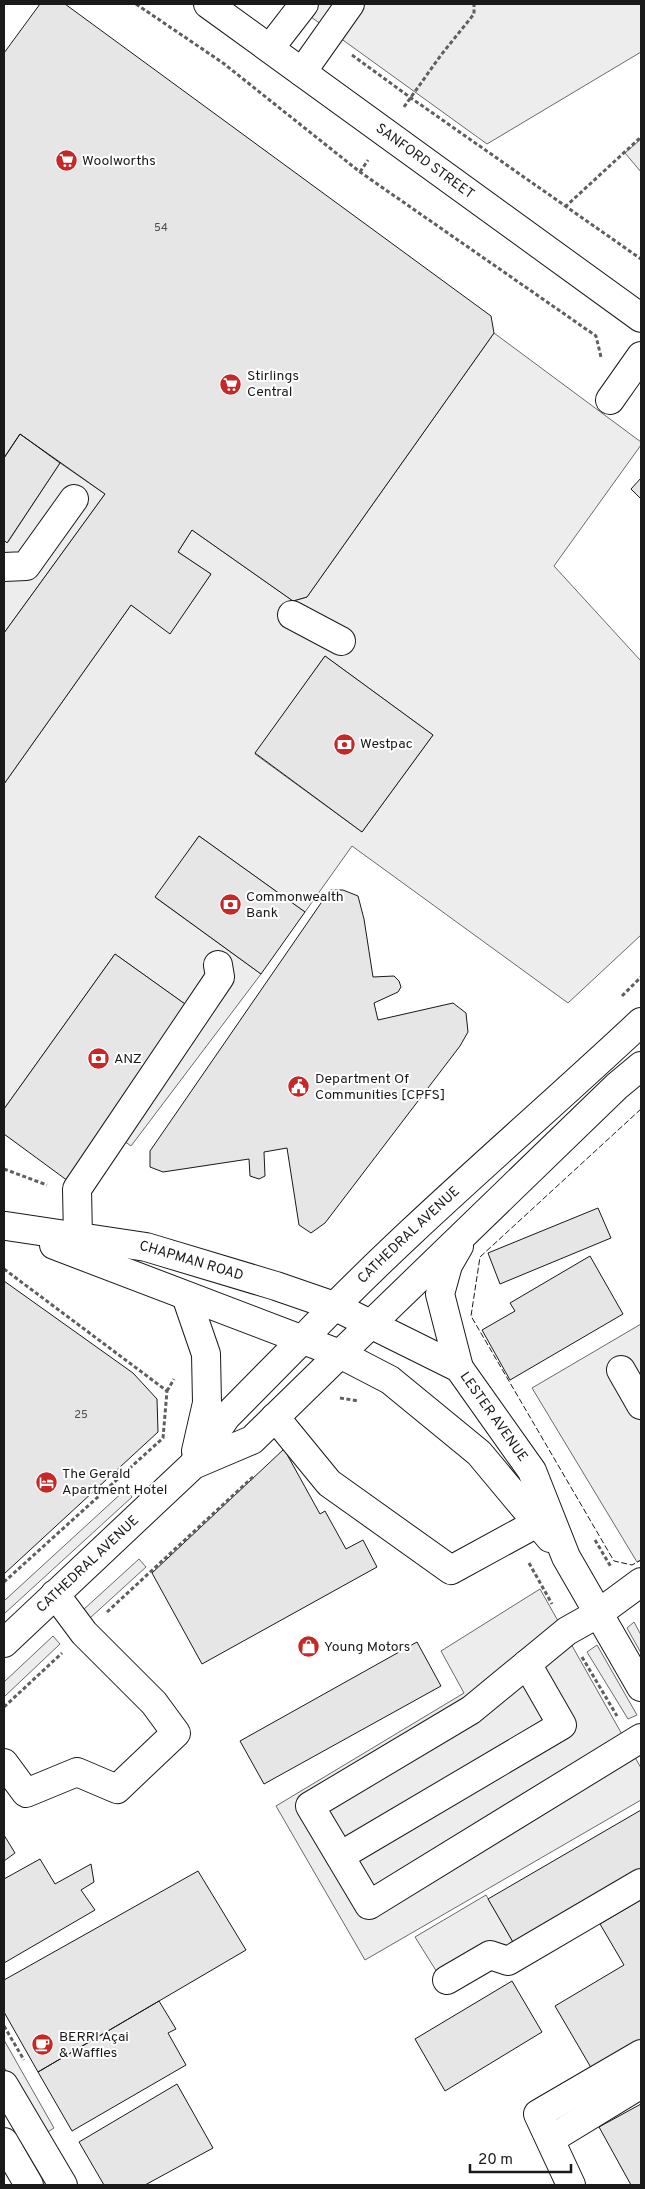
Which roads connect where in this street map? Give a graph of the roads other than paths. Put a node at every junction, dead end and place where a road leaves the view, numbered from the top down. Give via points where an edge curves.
1 (208, 4) edge
2 (304, 4) edge
3 (350, 4) edge
4 (270, 48) junction
5 (302, 72) junction
6 (641, 318) edge
7 (641, 356) edge
8 (617, 390) road end
9 (74, 500) dead end
10 (4, 567) edge
11 (292, 615) dead end
12 (341, 641) dead end
13 (218, 965) dead end
14 (641, 1022) edge
15 (641, 1066) edge
16 (5, 1226) edge
17 (472, 1226) junction
18 (78, 1237) junction
19 (186, 1296) junction
20 (334, 1306) junction
21 (370, 1323) junction
22 (301, 1341) junction
23 (340, 1354) junction
24 (459, 1368) junction
25 (620, 1370) dead end
26 (641, 1405) edge
27 (276, 1418) junction
28 (193, 1465) junction
29 (537, 1523) junction
30 (566, 1557) junction
31 (633, 1587) edge
32 (56, 1594) junction
33 (599, 1613) junction
34 (4, 1643) edge
35 (527, 1664) junction
36 (641, 1687) edge
37 (641, 1738) edge
38 (4, 1763) edge
39 (340, 1856) junction
40 (641, 1883) edge
41 (448, 1980) dead end
42 (641, 2054) edge
43 (641, 2084) edge
44 (4, 2085) edge
45 (551, 2139) junction
46 (4, 2142) edge
47 (29, 2185) edge
48 (63, 2185) edge
49 (572, 2185) edge

1 - 4 main road, SANFORD STREET
2 - 4 main road
3 - 5 main road
4 - 5 main road, SANFORD STREET
5 - 6 main road, SANFORD STREET
7 - 8 main road
9 - 10 main road via 26,566
11 - 12 main road
13 - 18 main road via 220,977 77,1189
14 - 20 main road, CATHEDRAL AVENUE
15 - 17 main road, CATHEDRAL AVENUE
16 - 18 main road, CHAPMAN ROAD
16 - 19 main road, CHAPMAN ROAD
17 - 21 main road, CATHEDRAL AVENUE
17 - 24 main road via 448,1265 440,1294
18 - 20 main road, CHAPMAN ROAD via 146,1247
19 - 22 main road, CHAPMAN ROAD
19 - 28 main road via 206,1354 207,1403
20 - 21 main road, CHAPMAN ROAD
20 - 22 main road, CATHEDRAL AVENUE
21 - 23 main road, CATHEDRAL AVENUE
21 - 24 main road, LESTER AVENUE
22 - 23 main road, CHAPMAN ROAD
22 - 28 main road, CATHEDRAL AVENUE via 226,1418
23 - 27 main road, CATHEDRAL AVENUE
23 - 29 main road, LESTER AVENUE via 390,1380 479,1453
24 - 30 main road, LESTER AVENUE via 532,1471
25 - 26 main road
27 - 28 main road, CATHEDRAL AVENUE via 252,1440
27 - 29 main road via 329,1483 451,1570
28 - 32 main road, CATHEDRAL AVENUE
29 - 30 main road, LESTER AVENUE
30 - 33 main road, LESTER AVENUE
31 - 33 main road
32 - 34 main road, CATHEDRAL AVENUE
32 - 38 main road via 84,1633 154,1703 176,1733 117,1789 77,1772 26,1793
33 - 35 main road via 567,1630
33 - 36 main road, LESTER AVENUE
35 - 39 main road via 472,1710 310,1806
35 - 39 main road via 562,1725
37 - 39 main road via 369,1905
40 - 41 main road via 508,1961 490,1955
42 - 45 main road via 538,2114
43 - 45 main road
44 - 48 main road
45 - 49 main road
46 - 47 main road

